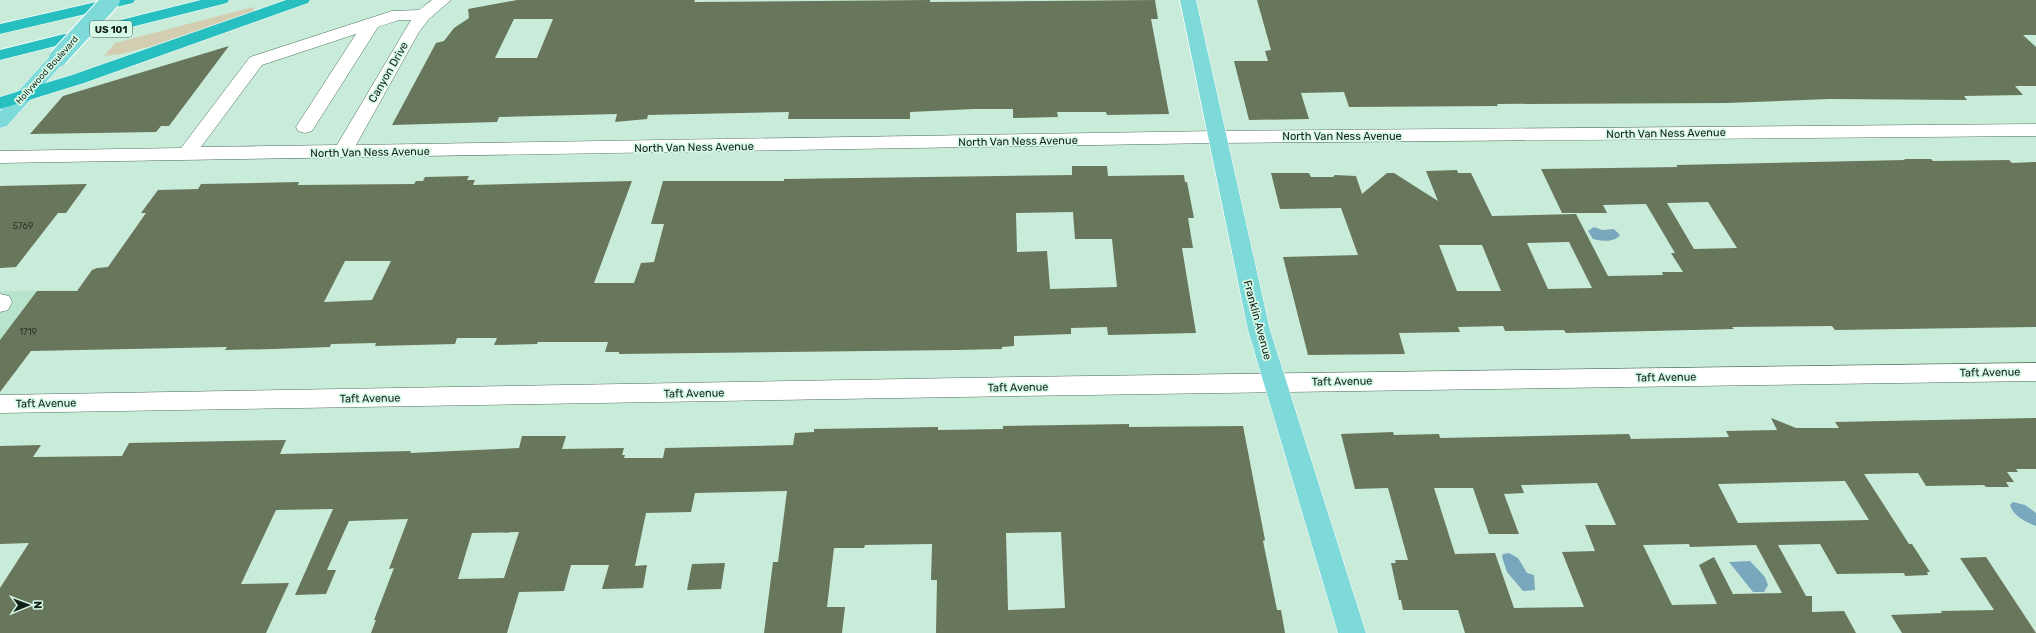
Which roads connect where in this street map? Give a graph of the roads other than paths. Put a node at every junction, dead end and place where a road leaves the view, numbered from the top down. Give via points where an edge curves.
1 (72, 0) edge
2 (111, 0) edge
3 (127, 0) edge
4 (221, 0) edge
5 (302, 0) edge
6 (443, 0) edge
7 (1188, 0) edge
8 (0, 14) edge
9 (424, 15) junction
10 (372, 23) junction
11 (0, 29) edge
12 (0, 55) edge
13 (22, 97) junction
14 (0, 103) edge
15 (0, 122) edge
16 (305, 127) dead end
17 (2036, 130) edge
18 (1217, 137) junction
19 (343, 152) junction
20 (186, 154) junction
21 (0, 157) edge
22 (2036, 372) edge
23 (1275, 382) junction
24 (0, 404) edge
25 (1352, 633) edge

1 - 8 highway
2 - 13 main road, Hollywood Boulevard, bridge
3 - 11 highway, US 101
4 - 12 highway, US 101
5 - 13 highway via 89,76
6 - 9 street, Canyon Drive
7 - 18 main road, Franklin Avenue
9 - 10 street via 398,15
9 - 19 street, Canyon Drive via 411,32
10 - 16 street
10 - 20 street via 256,61
13 - 14 highway
13 - 15 main road, Hollywood Boulevard
17 - 18 street, North Van Ness Avenue
18 - 19 street, North Van Ness Avenue
18 - 23 main road, Franklin Avenue via 1259,330
19 - 20 street, North Van Ness Avenue
20 - 21 street, North Van Ness Avenue
22 - 23 street, Taft Avenue
23 - 24 street, Taft Avenue
23 - 25 main road, Franklin Avenue

